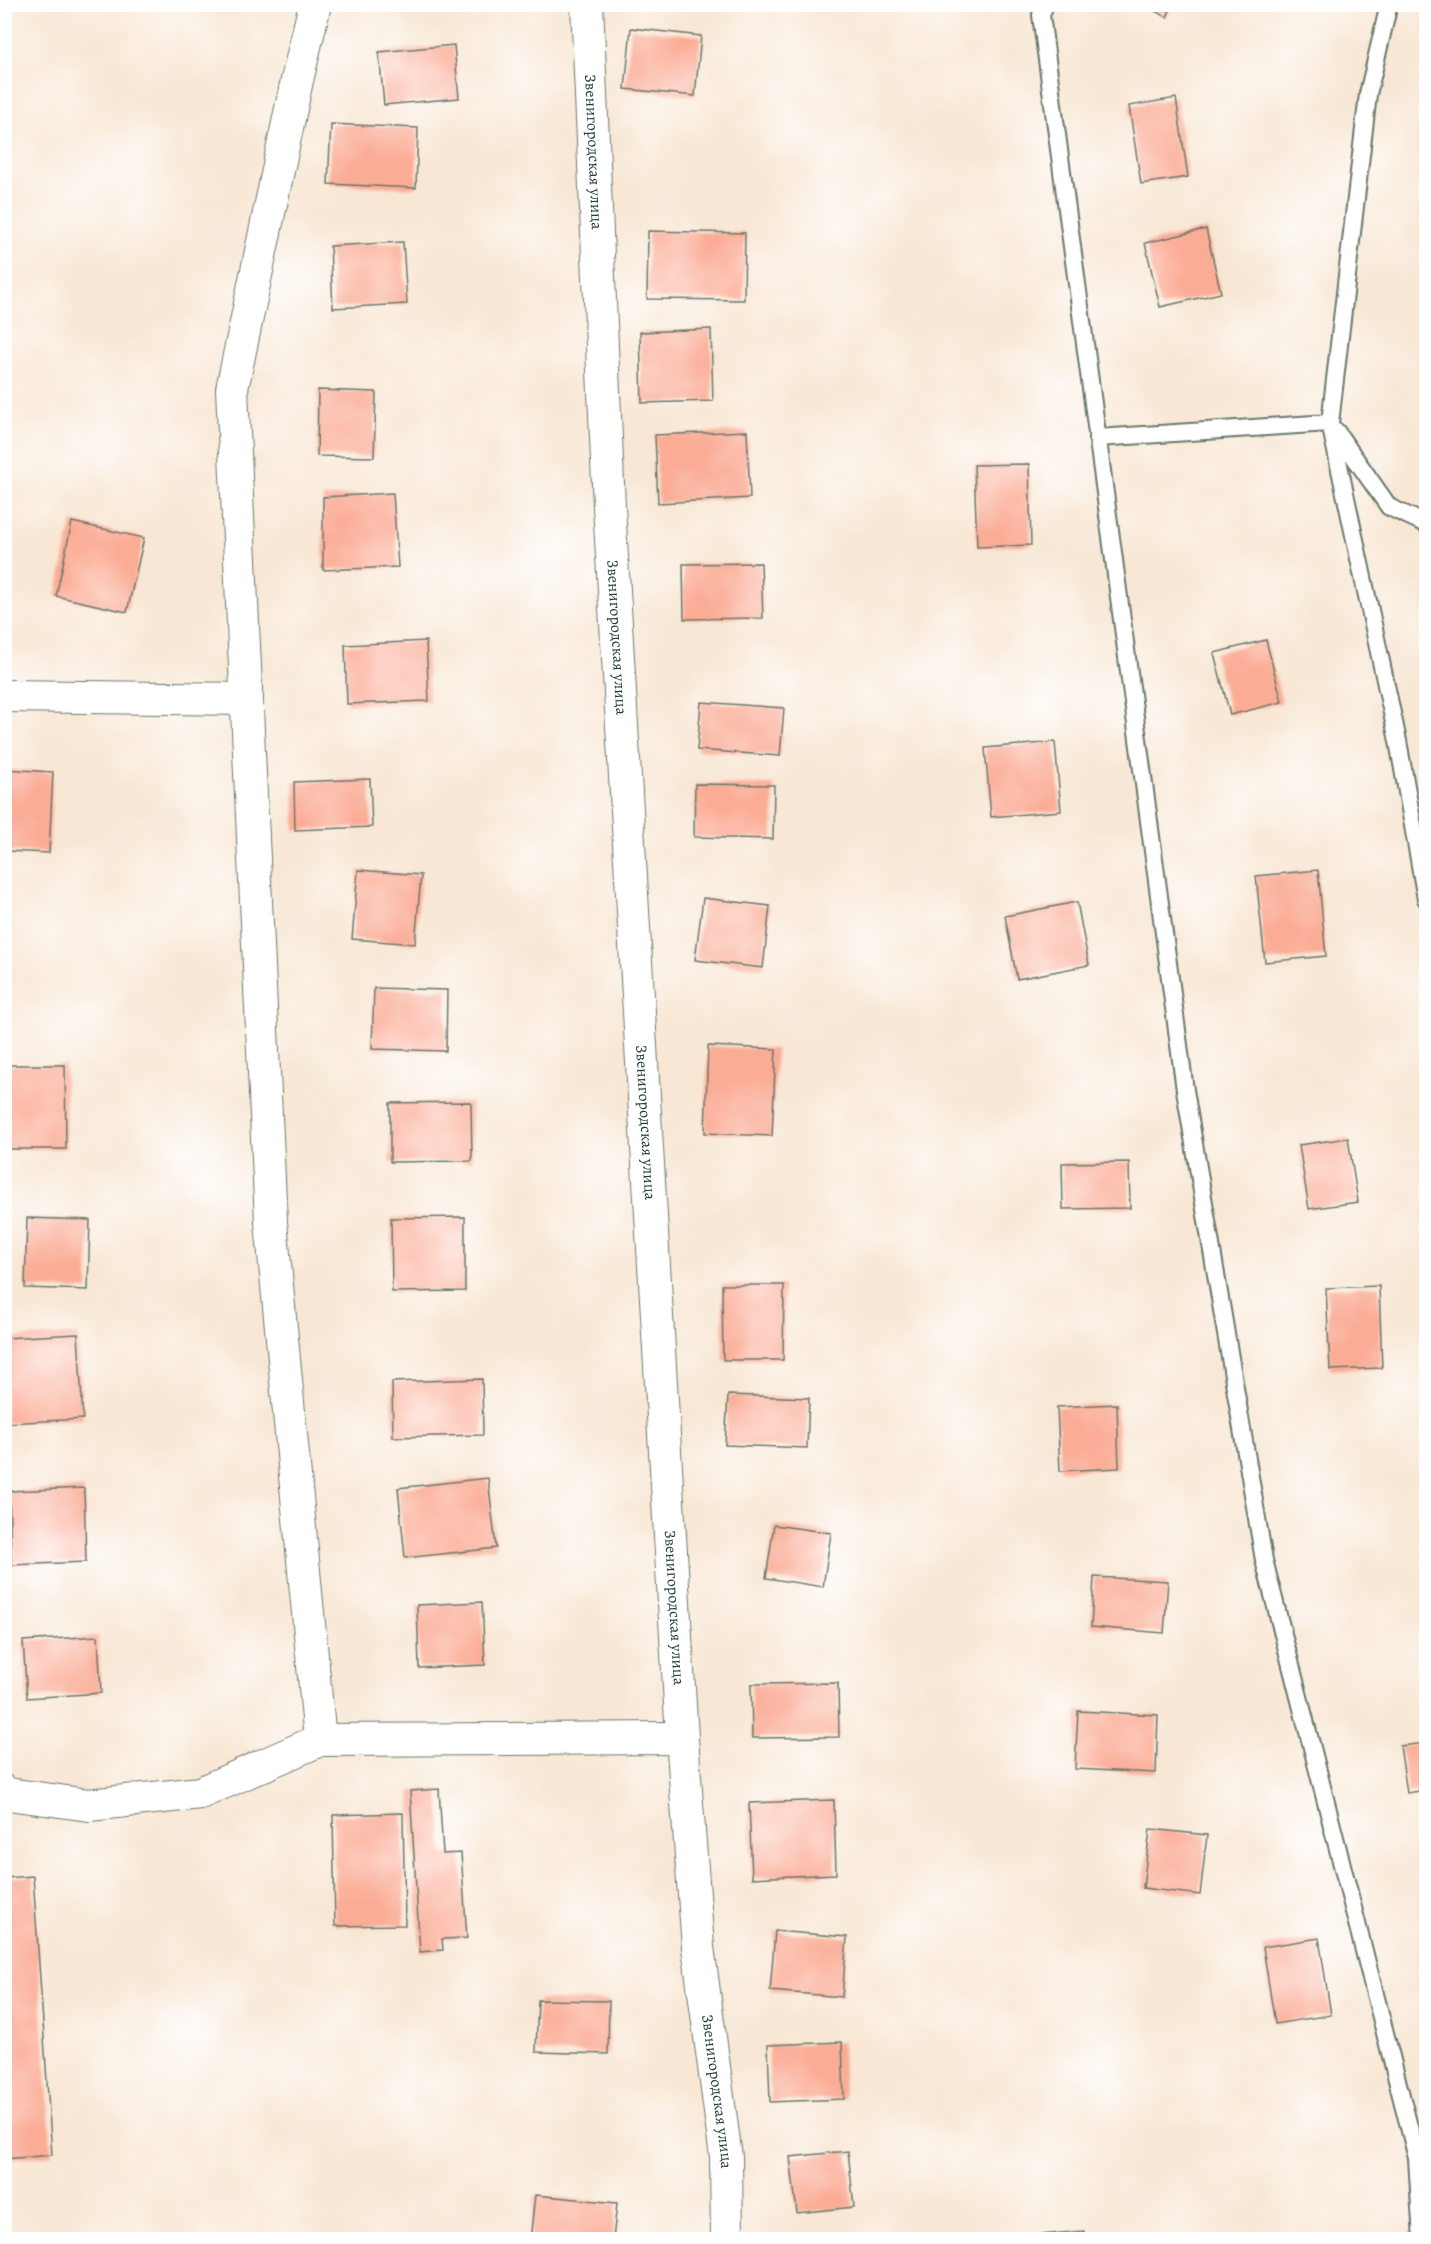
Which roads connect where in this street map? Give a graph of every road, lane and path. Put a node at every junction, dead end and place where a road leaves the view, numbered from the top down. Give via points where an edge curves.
1 (315, 4) edge
2 (587, 4) edge
3 (1045, 4) edge
4 (1389, 4) edge
5 (1330, 423) junction
6 (1097, 438) junction
7 (1426, 524) edge
8 (4, 696) edge
9 (247, 699) junction
10 (1426, 899) edge
11 (681, 1738) junction
12 (321, 1740) junction
13 (4, 1791) edge
14 (727, 2240) edge
15 (1422, 2240) edge

1 - 9 street via 232,389
2 - 11 street, Звенигородская улица via 610,518
3 - 6 lane via 1041,15
4 - 5 lane via 1368,94
5 - 6 lane
5 - 7 lane via 1389,507
5 - 10 lane via 1398,741
6 - 15 lane via 1185,1090 1264,1560 1417,2158
8 - 9 street
9 - 12 street via 272,1222
11 - 12 street
11 - 14 street, Звенигородская улица via 698,1947 726,2157
12 - 13 street via 200,1793 89,1805

